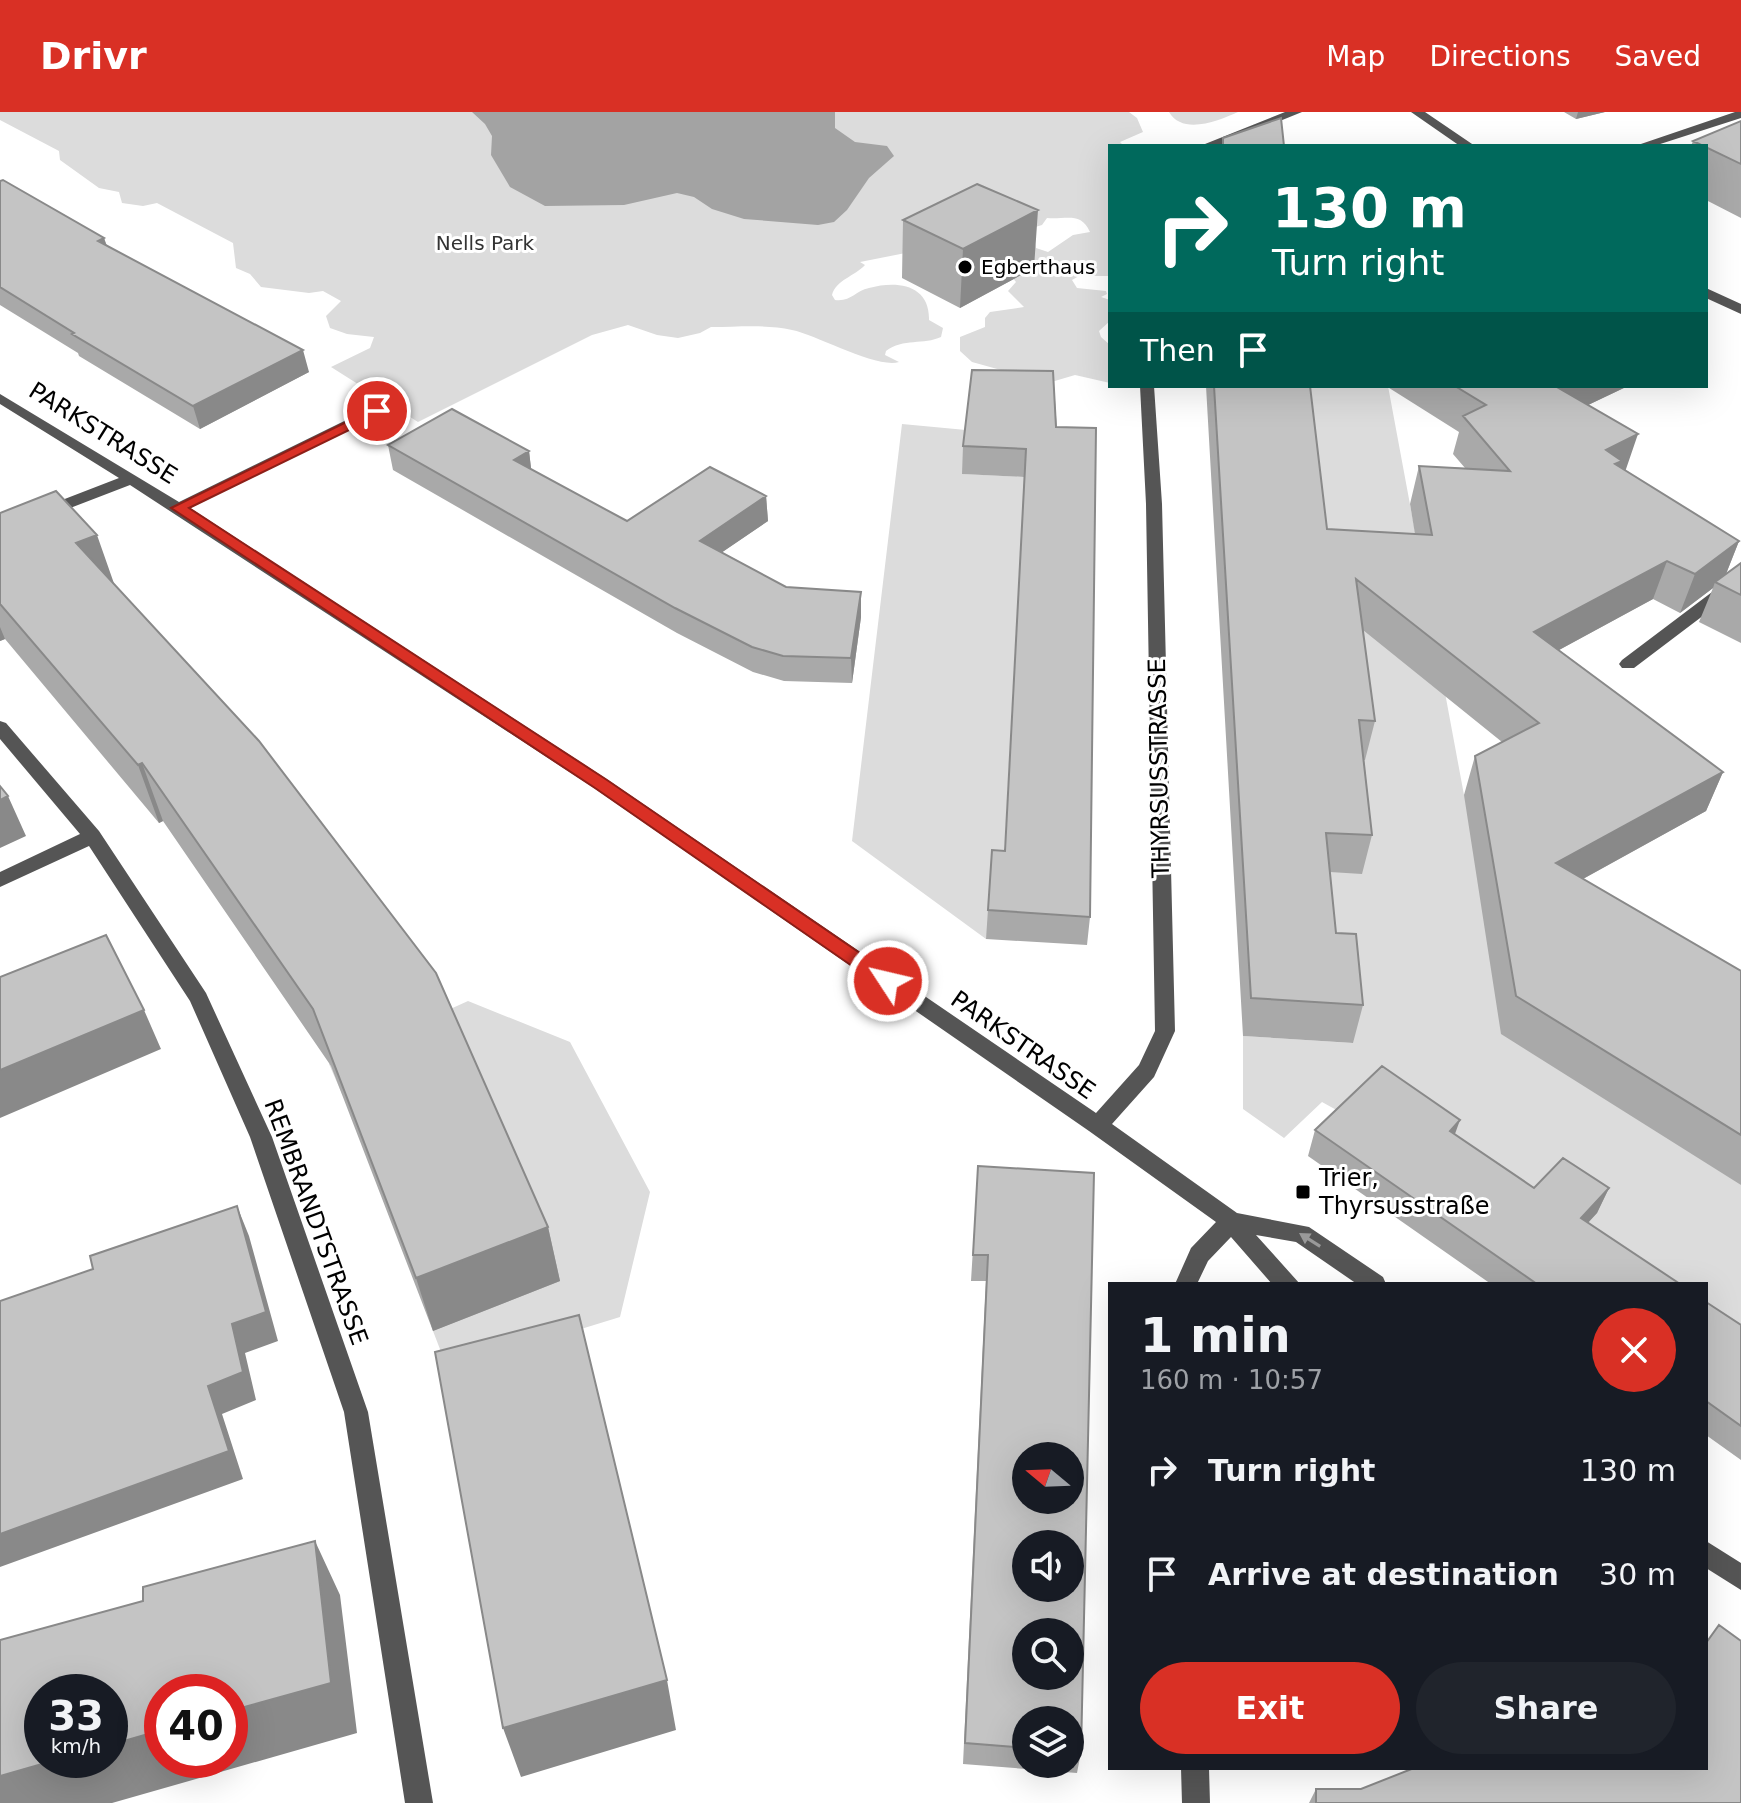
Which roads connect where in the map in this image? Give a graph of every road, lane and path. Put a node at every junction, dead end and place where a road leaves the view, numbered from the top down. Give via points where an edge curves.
1 (1296, 112) edge
2 (1417, 112) edge
3 (1741, 114) edge
4 (1211, 144) edge
5 (1466, 144) edge
6 (1647, 144) edge
7 (1708, 293) edge
8 (1741, 310) edge
9 (1147, 388) edge
10 (0, 398) edge
11 (388, 405) dead end
12 (131, 479) junction
13 (178, 508) junction
14 (0, 530) edge
15 (1741, 571) edge
16 (1628, 664) dead end
17 (0, 727) edge
18 (92, 836) junction
19 (0, 880) edge
20 (1097, 1125) junction
21 (1231, 1221) junction
22 (1187, 1282) edge
23 (1287, 1282) edge
24 (1372, 1282) edge
25 (1708, 1554) edge
26 (1741, 1578) edge
27 (1195, 1770) edge
28 (419, 1803) edge
29 (1196, 1803) edge

1 - 4 street
2 - 5 street
3 - 6 street
7 - 8 street
9 - 20 street, THYRSUSSTRASSE via 1165,1031 1146,1075
10 - 12 street, PARKSTRASSE
11 - 13 street
12 - 13 street, PARKSTRASSE
12 - 14 street
13 - 20 street, PARKSTRASSE via 601,784
15 - 16 street via 1735,583
17 - 18 street, REMBRANDTSTRASSE
18 - 19 street
18 - 28 street, REMBRANDTSTRASSE via 199,998 261,1137 356,1412
20 - 21 street, PARKSTRASSE
21 - 22 street via 1199,1255
21 - 23 street
24 -> 21 street via 1301,1234
25 - 26 street
27 - 29 street

